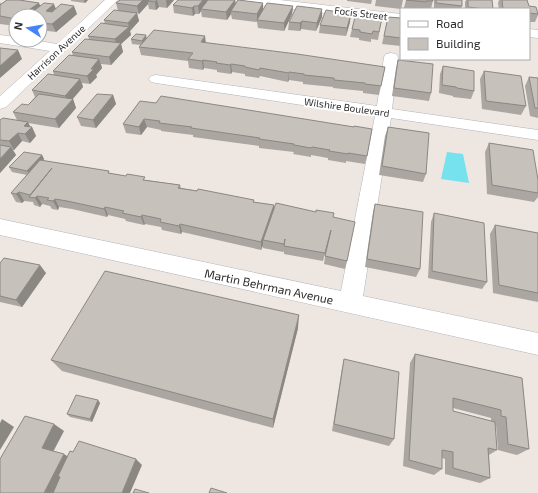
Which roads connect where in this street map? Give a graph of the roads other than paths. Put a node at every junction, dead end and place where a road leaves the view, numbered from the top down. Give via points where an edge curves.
1 (112, 0) edge
2 (250, 0) edge
3 (400, 18) edge
4 (0, 39) edge
5 (60, 48) junction
6 (391, 57) dead end
7 (156, 79) dead end
8 (0, 104) edge
9 (384, 112) junction
10 (538, 135) edge
11 (0, 227) edge
12 (350, 303) junction
13 (538, 344) edge

1 - 5 street, Harrison Avenue
2 - 3 street, Focis Street
4 - 5 street
5 - 8 street, Harrison Avenue
6 - 9 street
7 - 9 street, Wilshire Boulevard
9 - 10 street, Wilshire Boulevard
9 - 12 street
11 - 12 street, Martin Behrman Avenue
12 - 13 street, Martin Behrman Avenue

